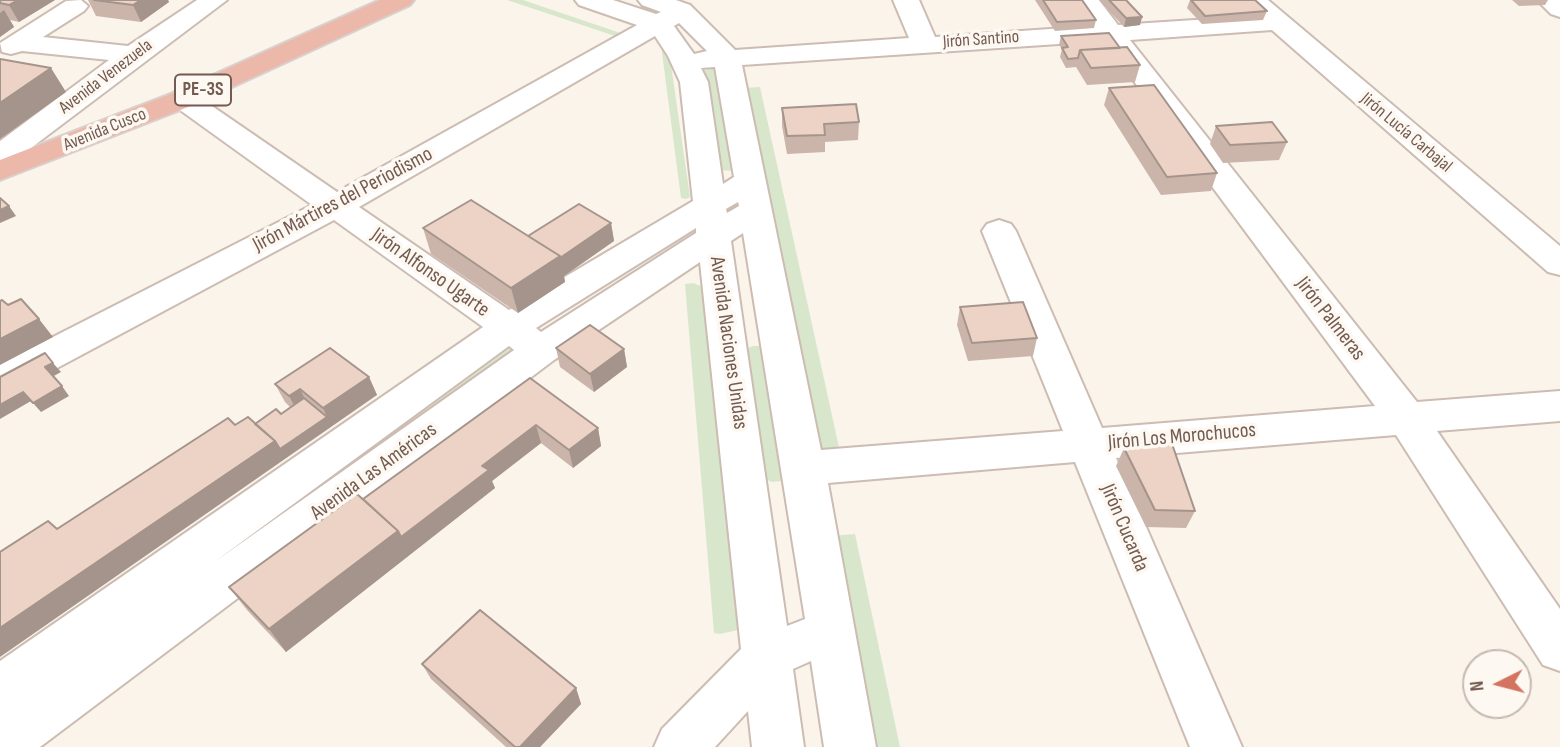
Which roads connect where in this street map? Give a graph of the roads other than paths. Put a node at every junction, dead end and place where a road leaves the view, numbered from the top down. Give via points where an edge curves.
1 (214, 0) edge
2 (401, 0) edge
3 (588, 0) edge
4 (906, 0) edge
5 (1086, 0) edge
6 (1254, 0) edge
7 (1550, 0) edge
8 (75, 6) dead end
9 (673, 9) edge
10 (1560, 9) edge
11 (1277, 22) junction
12 (1111, 32) junction
13 (925, 44) junction
14 (8, 47) edge
15 (133, 55) junction
16 (727, 57) junction
17 (685, 62) junction
18 (183, 99) junction
19 (0, 156) edge
20 (0, 171) edge
21 (753, 196) junction
22 (334, 207) junction
23 (711, 220) junction
24 (999, 230) dead end
25 (1560, 264) edge
26 (525, 339) junction
27 (0, 381) edge
28 (1560, 406) edge
29 (1407, 419) junction
30 (1089, 445) junction
31 (804, 468) junction
32 (830, 632) junction
33 (1560, 649) edge
34 (767, 656) junction
35 (0, 690) edge
36 (0, 744) edge
37 (680, 747) edge
38 (778, 747) edge
39 (850, 747) edge
40 (1216, 747) edge

1 - 15 street, Avenida Venezuela
2 - 18 highway, Avenida Cusco / PE-3S
3 - 9 street
4 - 13 street
5 - 12 street, Jirón Palmeras
6 - 11 street, Jirón Lucía Carbajal
7 - 10 street
8 - 14 street
9 - 16 street
9 - 17 street, Avenida Naciones Unidas
9 - 22 street, Jirón Mártires del Periodismo
11 - 12 street, Jirón Santino
11 - 25 street, Jirón Lucía Carbajal
12 - 13 street, Jirón Santino
12 - 29 street, Jirón Palmeras
13 - 16 street, Jirón Santino
14 - 15 street
15 - 19 street, Avenida Venezuela
16 - 17 street, Jirón Santino
16 - 21 street
17 - 23 street, Avenida Naciones Unidas via 694,82
18 - 20 highway, Avenida Cusco / PE-3S
18 - 22 street, Jirón Alfonso Ugarte
21 - 23 street, Avenida Las Américas
21 - 31 street
22 - 26 street, Jirón Alfonso Ugarte
22 - 27 street, Jirón Mártires del Periodismo
23 - 26 street, Avenida Las Américas
23 - 34 street, Avenida Naciones Unidas
24 - 30 street, Jirón Cucarda
26 - 35 street, Avenida Las Américas
26 - 36 street, Avenida Las Américas
28 - 29 street, Jirón Los Morochucos
29 - 30 street, Jirón Los Morochucos
29 - 33 street, Jirón Palmeras
30 - 31 street, Jirón Los Morochucos
30 - 40 street, Jirón Cucarda
31 - 32 street
32 - 34 street
32 - 39 street
34 - 37 street
34 - 38 street, Avenida Naciones Unidas

